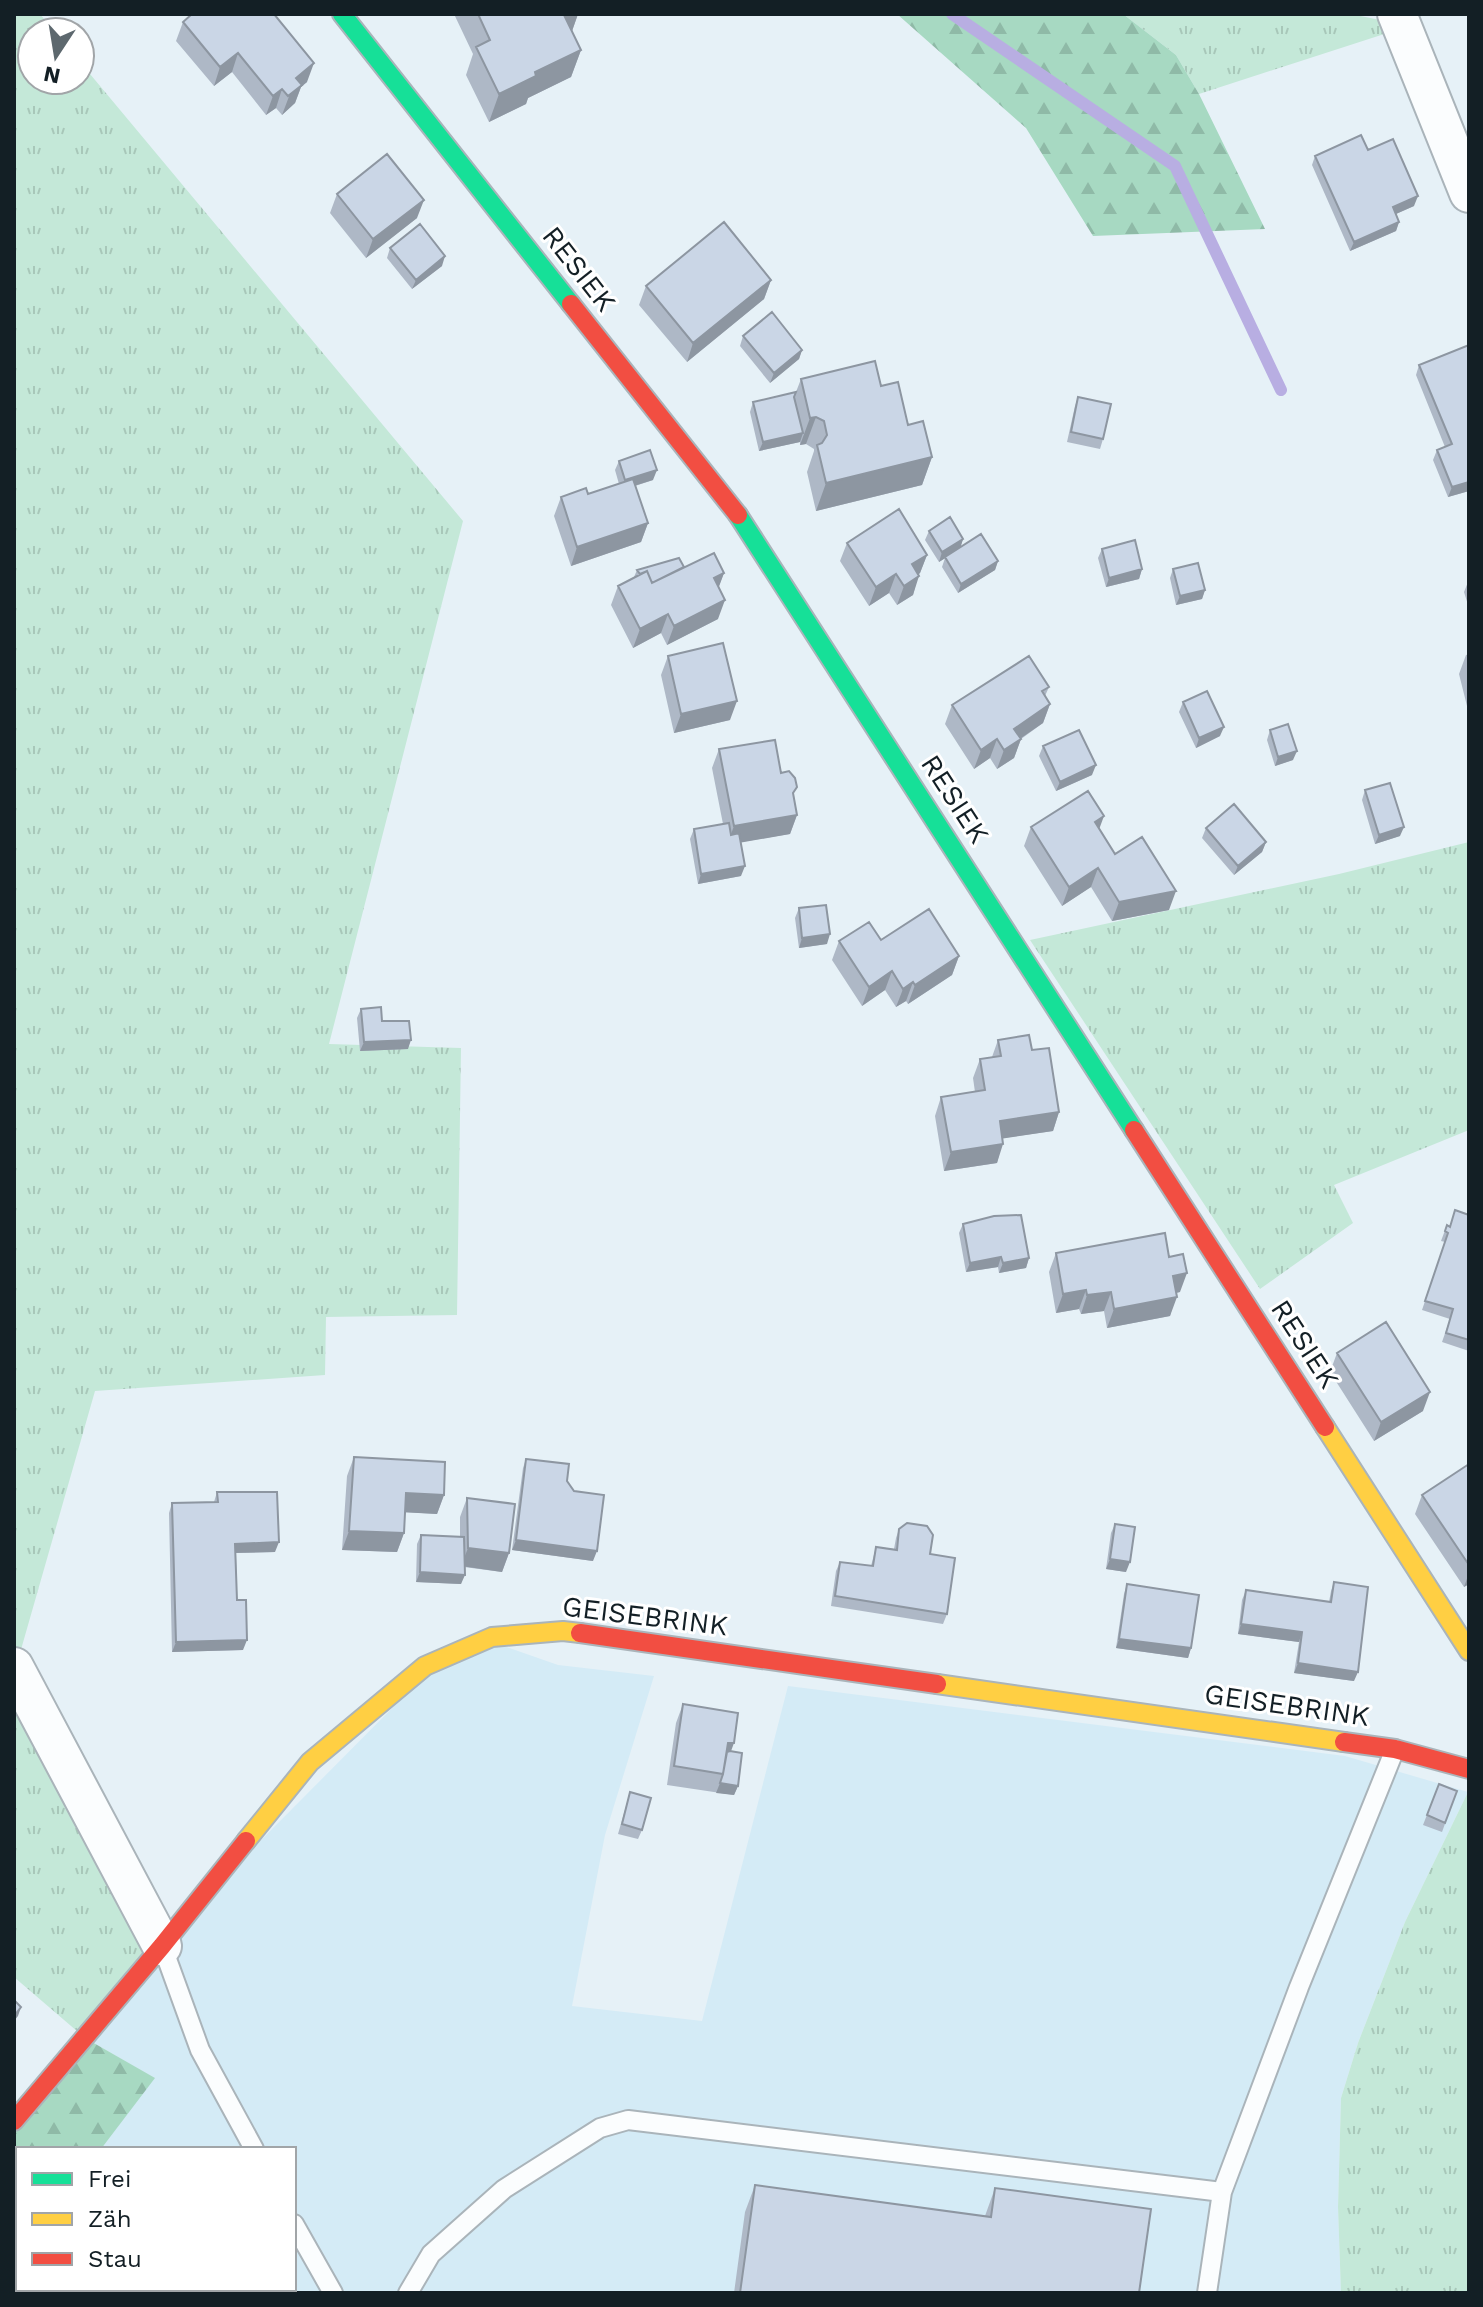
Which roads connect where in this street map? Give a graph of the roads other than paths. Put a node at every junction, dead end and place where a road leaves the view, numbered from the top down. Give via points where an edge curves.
1 (342, 14) edge
2 (1397, 14) edge
3 (1469, 193) edge
4 (1469, 1651) edge
5 (14, 1667) edge
6 (1395, 1749) junction
7 (1469, 1769) edge
8 (162, 1946) junction
9 (14, 2121) edge
10 (253, 2147) edge
11 (1222, 2192) junction
12 (296, 2228) edge
13 (333, 2293) edge
14 (408, 2293) edge
15 (1207, 2293) edge

1 - 4 street, RESIEK via 744,523
2 - 3 street
5 - 8 street
6 - 7 street, GEISEBRINK
6 - 8 street, GEISEBRINK via 563,1631 492,1637 425,1666 310,1762
6 - 11 lane
8 - 9 street, GEISEBRINK
8 - 10 lane via 200,2050
11 - 14 lane via 628,2120 600,2128 504,2189 431,2254
11 - 15 lane
12 - 13 lane

